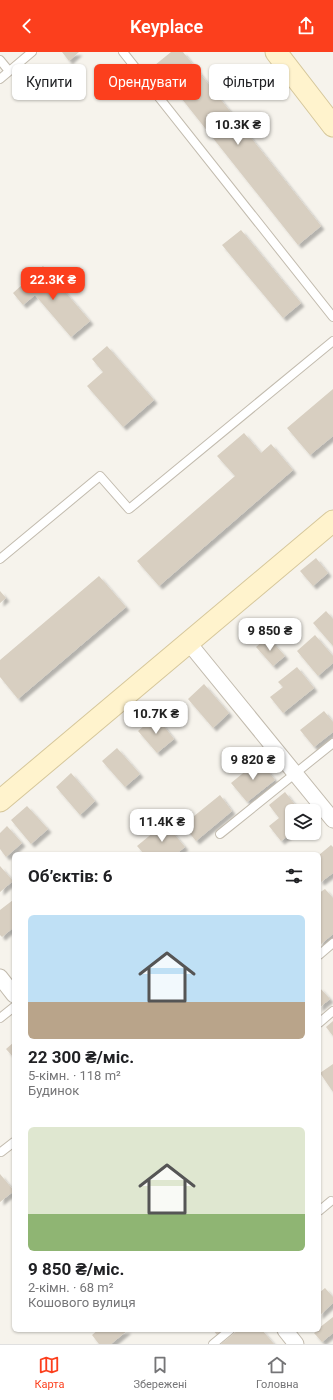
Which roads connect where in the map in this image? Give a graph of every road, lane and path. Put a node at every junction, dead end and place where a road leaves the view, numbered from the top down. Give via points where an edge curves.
1 (32, 52) edge
2 (123, 52) edge
3 (276, 52) edge
4 (0, 60) edge
5 (9, 71) junction
6 (0, 79) edge
7 (333, 126) edge
8 (333, 317) edge
9 (333, 341) edge
10 (333, 521) edge
11 (0, 558) edge
12 (188, 642) junction
13 (333, 743) edge
14 (296, 774) junction
15 (0, 801) edge
16 (333, 820) edge
17 (220, 834) dead end
18 (333, 943) edge
19 (321, 953) edge
20 (0, 977) edge
21 (12, 992) edge
22 (12, 1009) edge
23 (333, 1011) edge
24 (0, 1018) edge
25 (321, 1021) edge
26 (12, 1144) edge
27 (1, 1152) dead end
28 (331, 1201) dead end
29 (321, 1209) edge
30 (228, 1332) edge
31 (287, 1332) edge
32 (213, 1344) edge
33 (296, 1344) edge

1 - 5 lane
2 - 8 lane
3 - 7 street
4 - 5 lane
5 - 6 lane
9 - 11 lane via 129,509 100,476
10 - 12 street
12 - 14 street
12 - 15 street
13 - 14 lane
14 - 16 street
14 - 17 lane
18 - 19 lane
20 - 21 street
22 - 24 lane
23 - 25 lane
26 - 27 lane
28 - 29 lane
30 - 32 lane
31 - 33 street

